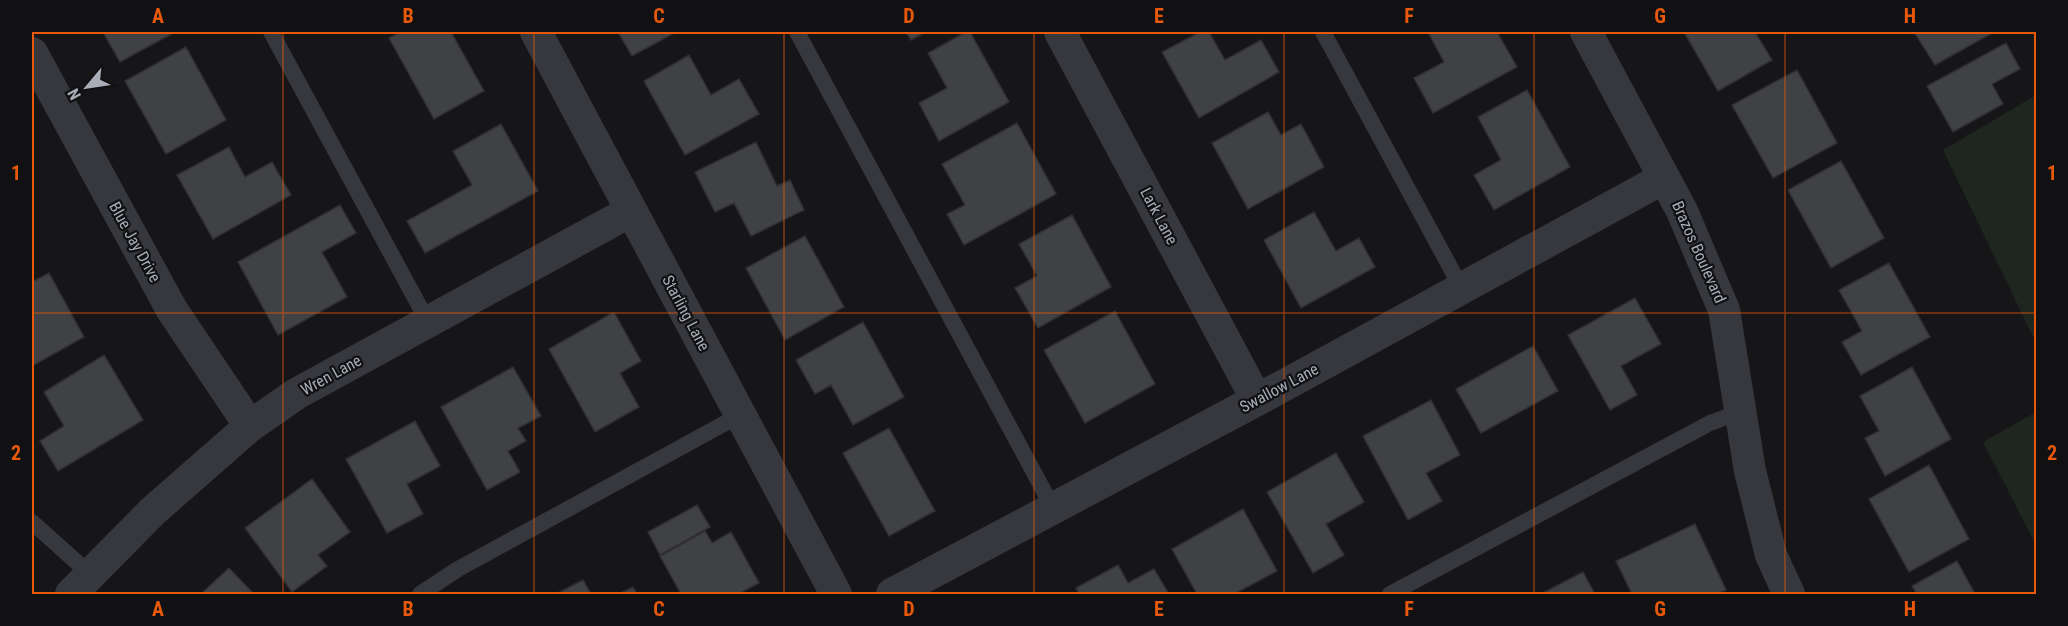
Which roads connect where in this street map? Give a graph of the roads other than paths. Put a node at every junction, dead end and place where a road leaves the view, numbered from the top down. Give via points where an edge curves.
1 (271, 32) edge
2 (536, 32) edge
3 (797, 32) edge
4 (1060, 32) edge
5 (1323, 32) edge
6 (1586, 32) edge
7 (32, 52) edge
8 (1664, 178) junction
9 (631, 211) junction
10 (1462, 289) junction
11 (428, 322) junction
12 (1257, 400) junction
13 (1740, 412) junction
14 (740, 415) junction
15 (250, 426) junction
16 (1053, 508) junction
17 (32, 522) edge
18 (81, 585) edge
19 (420, 594) edge
20 (836, 594) edge
21 (892, 594) edge
22 (1390, 594) edge
23 (1789, 594) edge

1 - 11 lane
2 - 9 street, Starling Lane
3 - 16 lane
4 - 12 street, Lark Lane
5 - 10 lane
6 - 8 street, Brazos Boulevard
7 - 15 street, Blue Jay Drive via 172,310
8 - 10 street, Swallow Lane
8 - 13 street, Brazos Boulevard via 1724,310
9 - 11 street, Wren Lane
9 - 14 street, Starling Lane
10 - 12 street, Swallow Lane
11 - 15 street, Wren Lane via 296,394
12 - 16 street, Swallow Lane
13 - 22 lane via 1710,423
13 - 23 street, Brazos Boulevard via 1771,555
14 - 19 lane via 458,569
14 - 20 street, Starling Lane
15 - 18 street, Wren Lane via 153,511
16 - 21 street, Swallow Lane
17 - 18 lane

